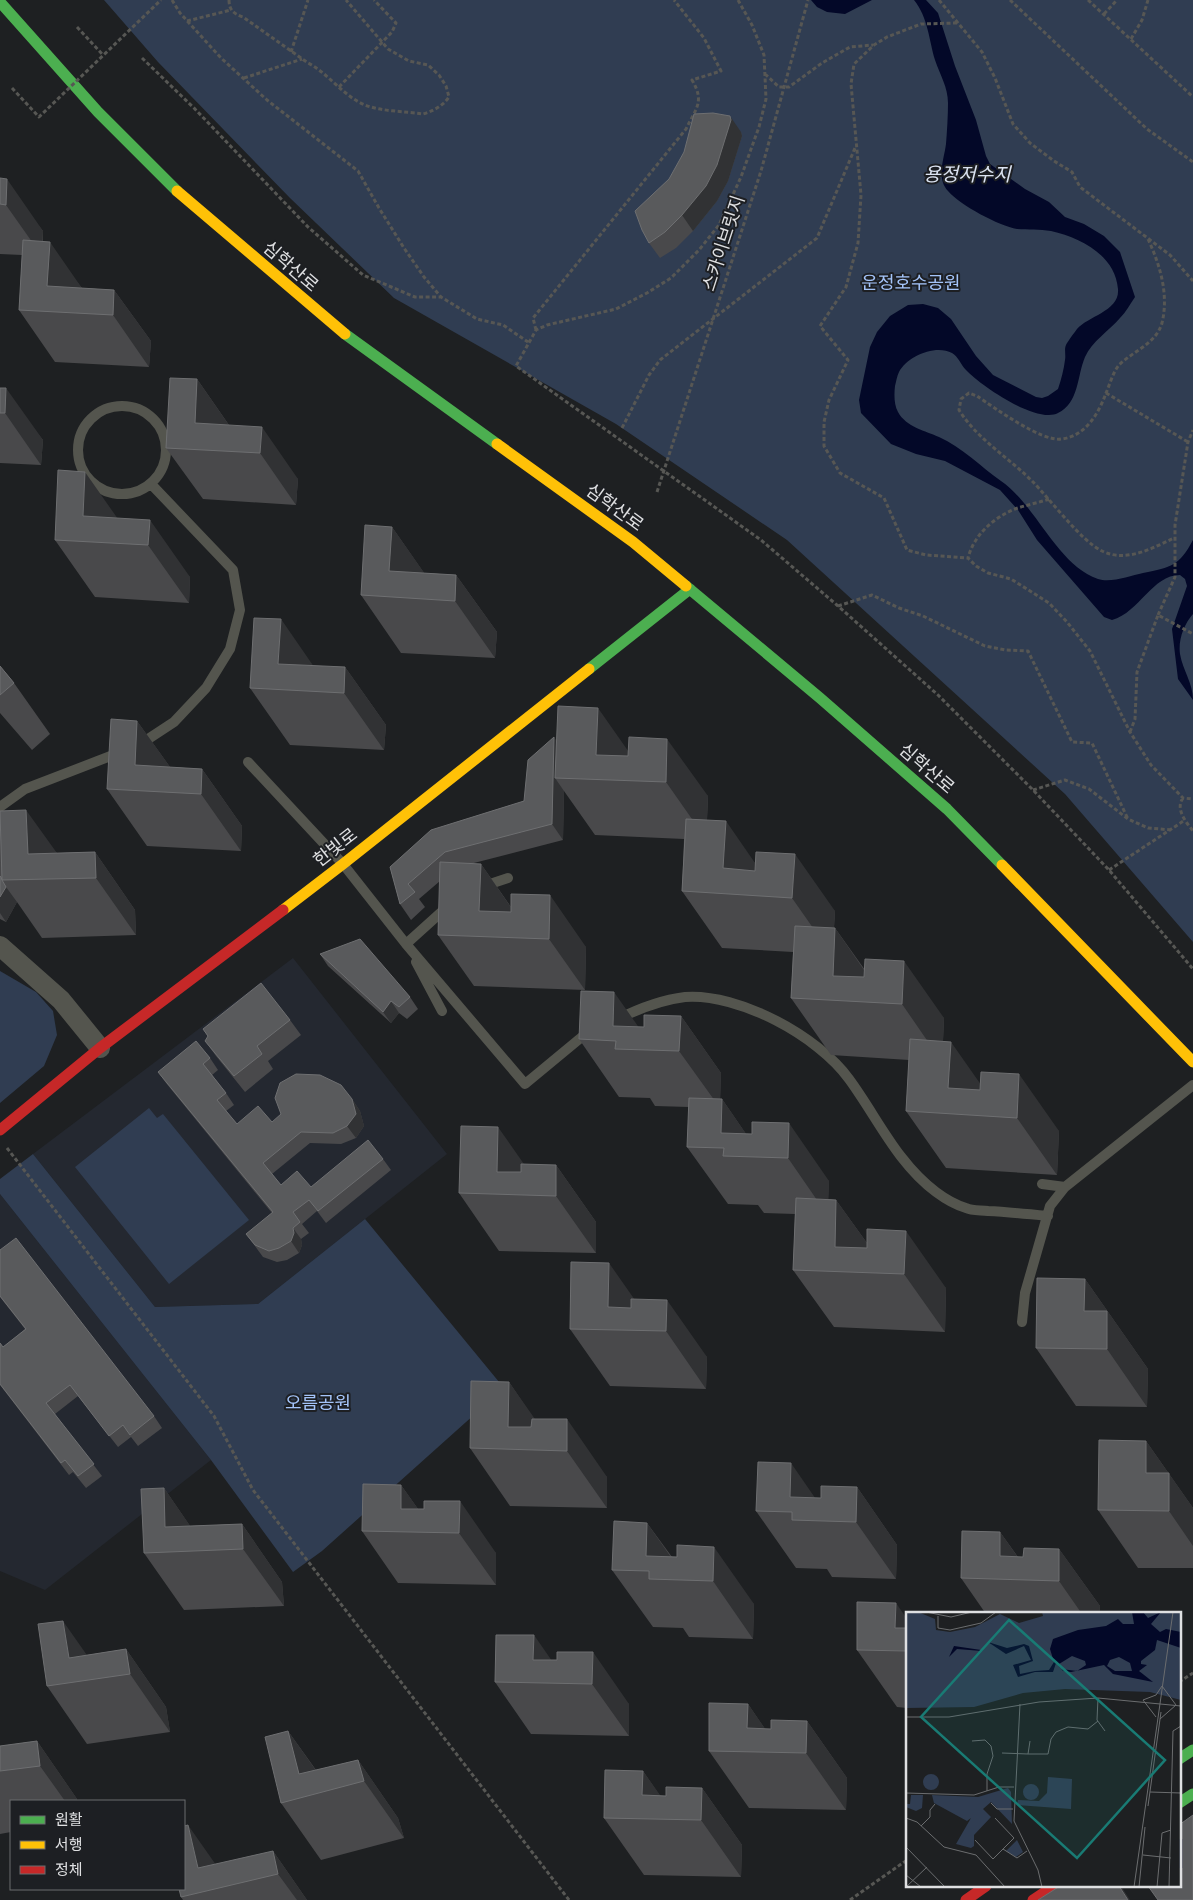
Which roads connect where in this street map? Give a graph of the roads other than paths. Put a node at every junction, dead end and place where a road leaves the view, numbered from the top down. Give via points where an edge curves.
1 (0, 2) edge
2 (151, 484) junction
3 (690, 589) junction
4 (248, 762) dead end
5 (0, 807) edge
6 (343, 864) junction
7 (508, 878) dead end
8 (472, 891) edge
9 (455, 900) edge
10 (406, 944) junction
11 (0, 946) edge
12 (442, 1011) dead end
13 (100, 1048) junction
14 (1193, 1062) edge
15 (1193, 1085) edge
16 (0, 1130) edge
17 (1042, 1184) dead end
18 (1065, 1187) junction
19 (1048, 1216) junction
20 (1022, 1322) dead end
21 (1193, 1750) edge
22 (1180, 1758) edge
23 (1193, 1794) edge
24 (1180, 1802) edge
25 (983, 1888) edge
26 (1051, 1888) edge
27 (966, 1900) edge
28 (1033, 1900) edge

1 - 3 street, 심학산로 via 98,112 176,190 327,320 633,542
2 - 2 lane via 160,474 167,447 157,421 145,411 130,406 100,411 88,421 80,434 78,449 80,464 88,478 111,493 125,494
2 - 5 lane via 233,570 240,610 230,649 206,688 174,722 143,743 25,789
3 - 6 street, 한빛로
3 - 14 street, 심학산로 via 947,809
4 - 6 lane
6 - 10 lane
6 - 13 street, 한빛로
7 - 8 lane
9 - 10 lane
10 - 12 lane
10 - 19 lane via 525,1084 583,1036 647,1004 686,997 724,1000 744,1006 794,1031 828,1055 848,1077 911,1169 937,1193 967,1209
11 - 13 street via 61,1000
13 - 16 street, 한빛로
15 - 18 lane
17 - 18 lane
18 - 19 lane via 1050,1206
19 - 20 lane via 1025,1293
21 - 22 street
23 - 24 street
25 - 27 street
26 - 28 street

